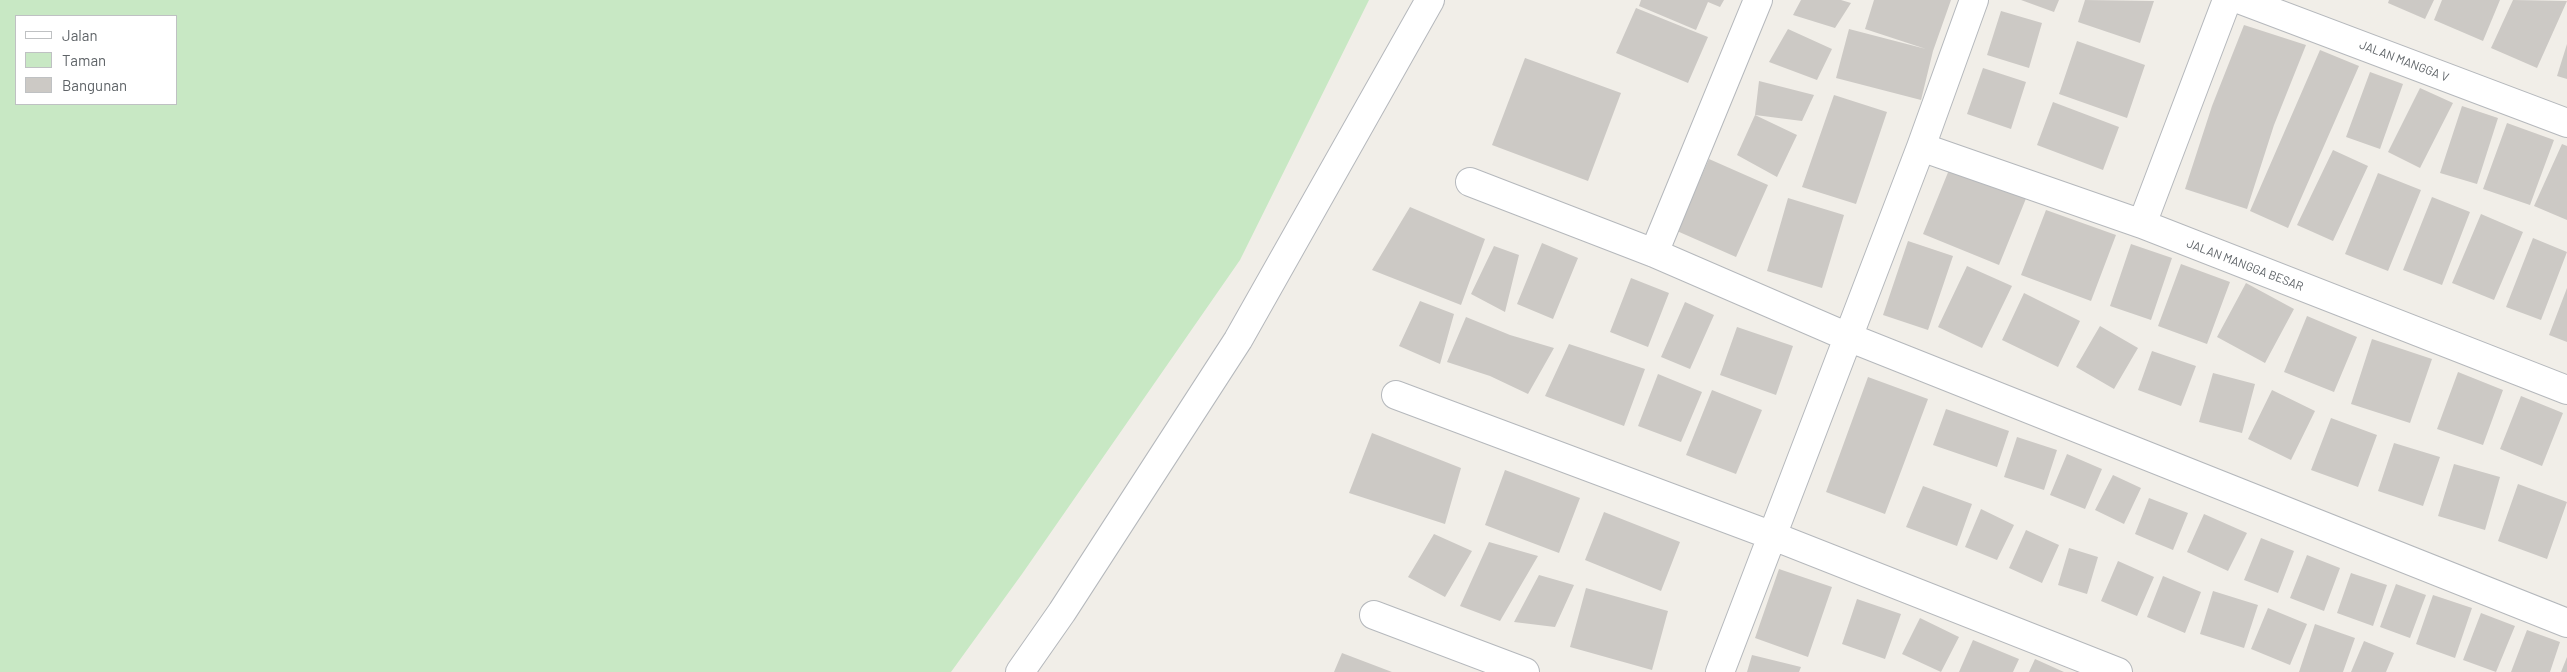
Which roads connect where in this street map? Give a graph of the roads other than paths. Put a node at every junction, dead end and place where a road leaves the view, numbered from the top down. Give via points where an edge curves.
1 (1430, 0) edge
2 (1758, 0) edge
3 (1974, 0) edge
4 (2227, 0) edge
5 (2241, 0) edge
6 (2567, 123) edge
7 (1921, 147) junction
8 (1470, 182) dead end
9 (2142, 224) junction
10 (1654, 253) junction
11 (1848, 337) junction
12 (2567, 390) edge
13 (1396, 395) dead end
14 (1773, 536) junction
15 (1374, 615) dead end
16 (2567, 623) edge
17 (1020, 672) edge
18 (1525, 672) edge
19 (1720, 672) edge
20 (2118, 672) edge

1 - 17 street via 1238,340
2 - 10 street
3 - 7 street
4 - 9 street
5 - 6 street, JALAN MANGGA V
7 - 9 street, JALAN MANGGA BESAR
7 - 11 street
8 - 10 street
9 - 12 street, JALAN MANGGA BESAR
10 - 11 street
11 - 14 street
11 - 16 street
13 - 14 street
14 - 19 street
14 - 20 street
15 - 18 street

